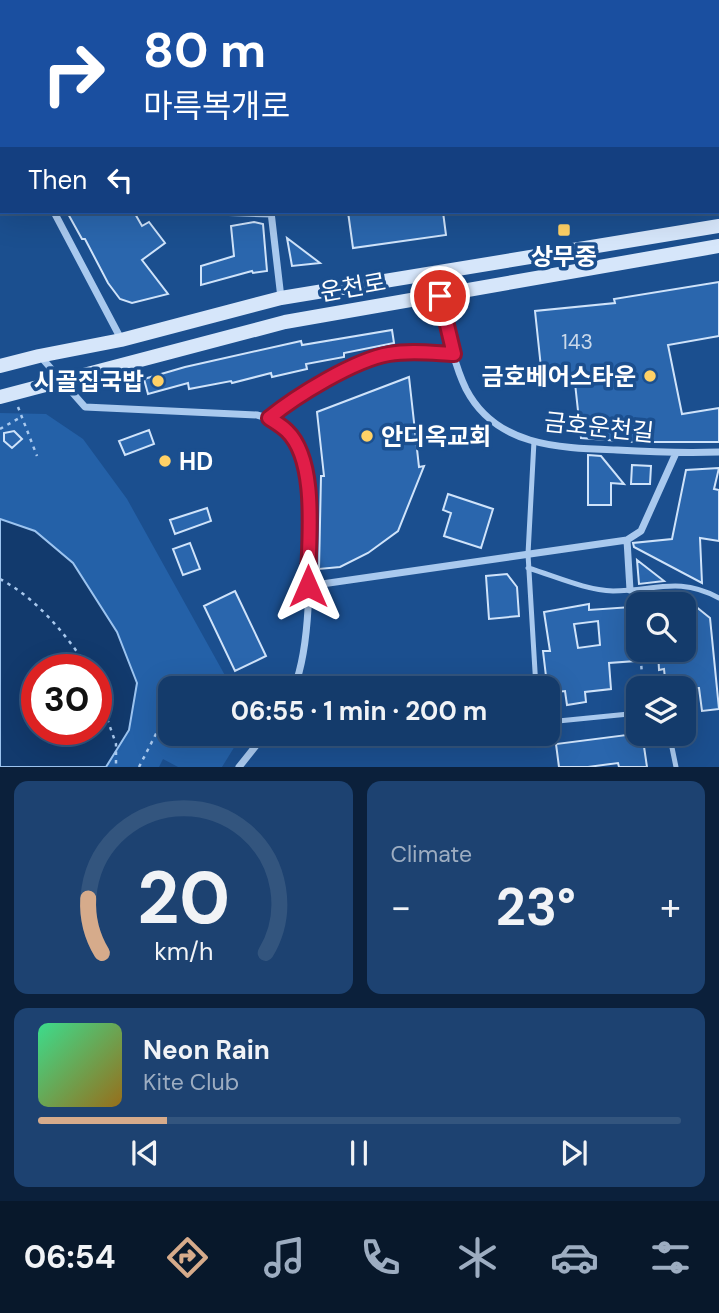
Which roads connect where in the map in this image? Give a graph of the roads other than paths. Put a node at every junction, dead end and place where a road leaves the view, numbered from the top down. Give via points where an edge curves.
1 (55, 214) edge
2 (271, 214) edge
3 (719, 226) edge
4 (719, 246) edge
5 (440, 296) junction
6 (281, 298) junction
7 (121, 340) junction
8 (454, 354) junction
9 (39, 356) junction
10 (0, 366) edge
11 (61, 380) junction
12 (0, 397) edge
13 (269, 418) junction
14 (534, 441) junction
15 (676, 453) junction
16 (719, 453) edge
17 (627, 540) junction
18 (528, 554) junction
19 (528, 568) junction
20 (308, 586) junction
21 (632, 589) junction
22 (719, 598) edge
23 (297, 676) edge
24 (536, 676) edge
25 (626, 714) edge
26 (560, 721) edge
27 (255, 746) edge
28 (672, 746) edge
29 (239, 767) edge
30 (676, 767) edge

1 - 7 street
2 - 6 street
3 - 6 street, 운천로
4 - 5 street, 운천로
5 - 8 street, 금호운천길
5 - 11 street, 운천로 via 285,322
6 - 7 street, 운천로
7 - 9 street, 운천로
8 - 13 street via 398,353 369,360 288,402
8 - 14 street, 금호운천길 via 466,388 487,417
9 - 10 street, 운천로
9 - 11 street
11 - 12 street, 운천로
11 - 13 street via 85,407
13 - 20 street via 286,430 304,460
14 - 15 street, 금호운천길 via 566,448
14 - 18 lane
15 - 16 street, 금호운천길
15 - 17 street via 641,531
17 - 18 street
17 - 21 street
18 - 19 lane
18 - 20 street
19 - 21 lane via 601,589
19 - 24 lane
20 - 23 street
21 - 22 lane via 691,586
25 - 26 lane
27 - 29 street
28 - 30 lane

